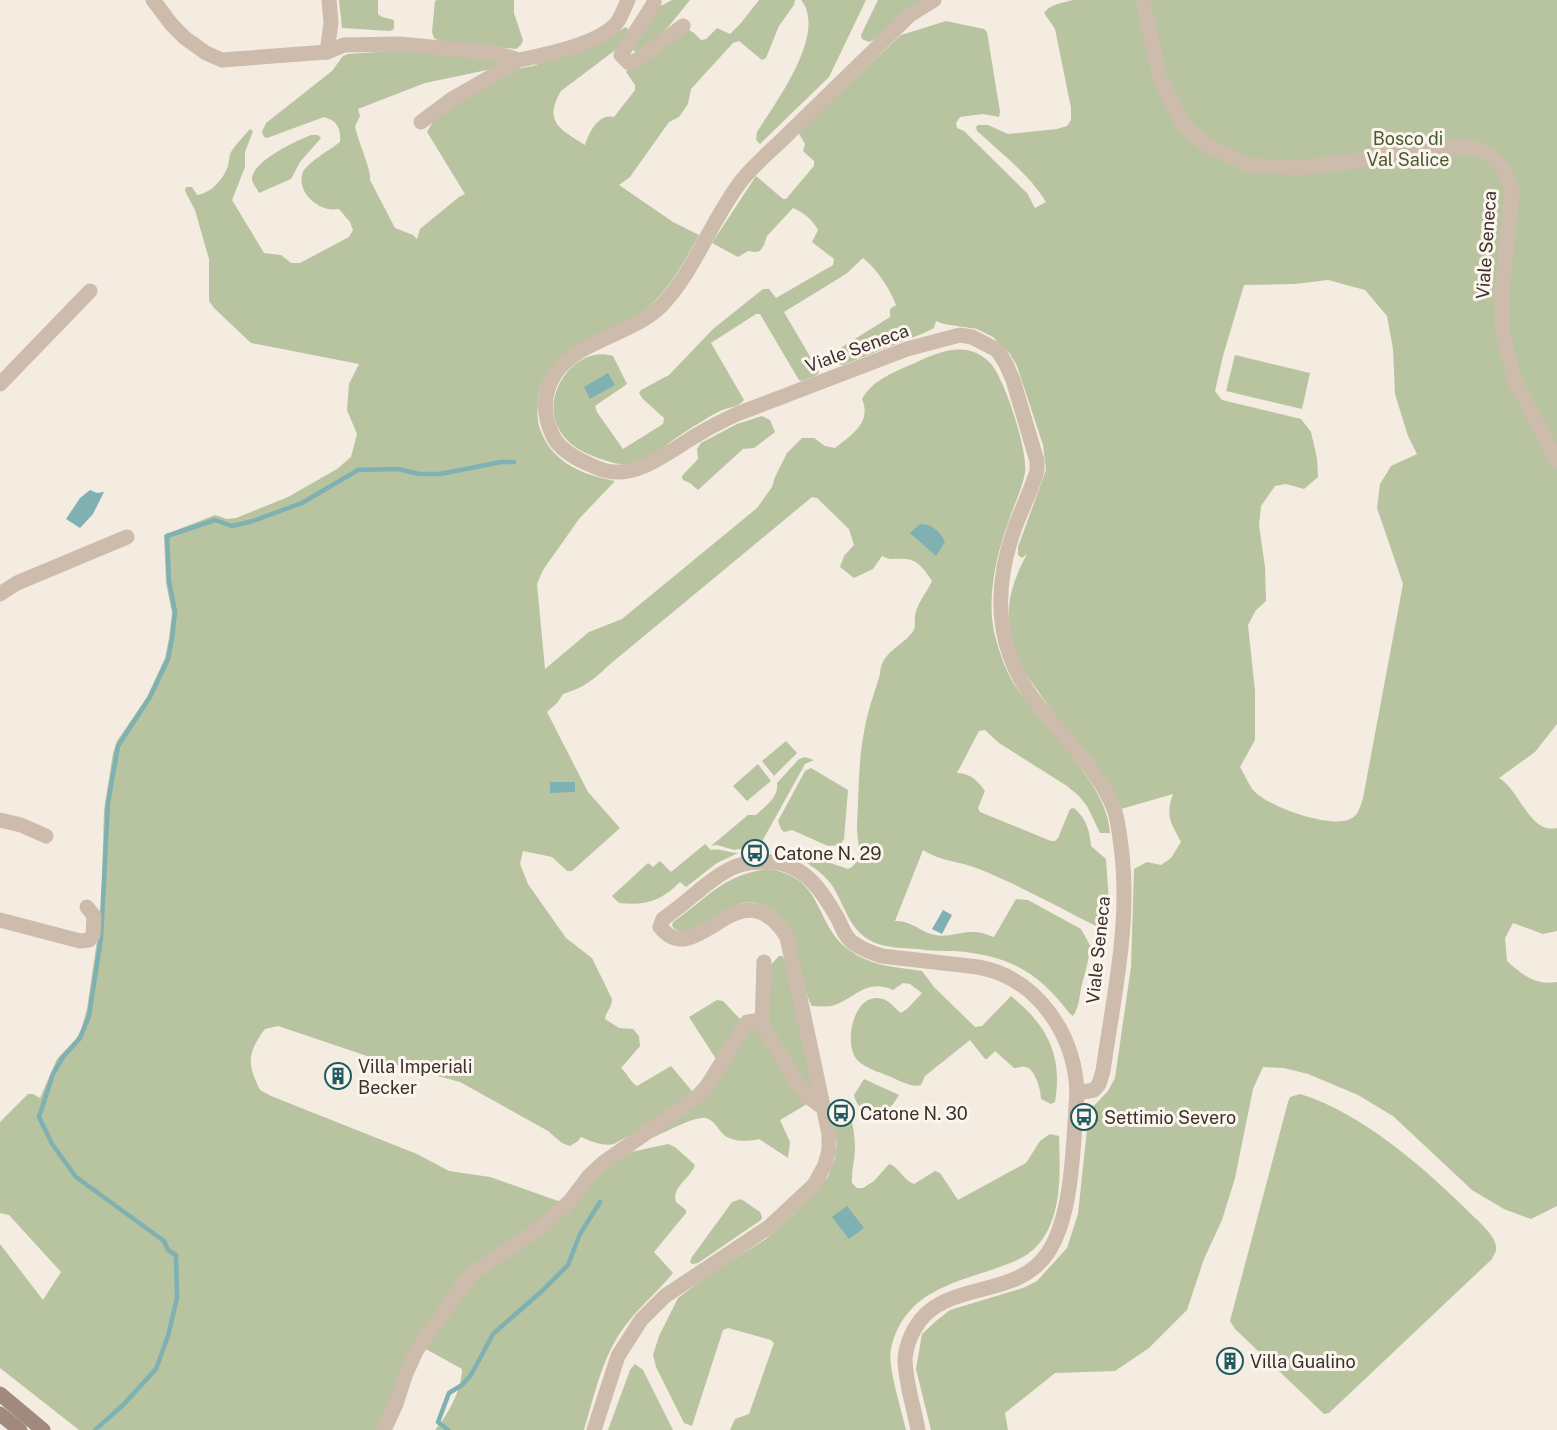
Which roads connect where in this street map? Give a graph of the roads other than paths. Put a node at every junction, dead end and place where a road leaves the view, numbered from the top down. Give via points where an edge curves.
1 (153, 0) edge
2 (329, 0) edge
3 (628, 0) edge
4 (654, 0) edge
5 (934, 0) edge
6 (1143, 0) edge
7 (683, 26) dead end
8 (327, 51) junction
9 (514, 62) junction
10 (421, 122) dead end
11 (90, 291) dead end
12 (0, 384) edge
13 (1557, 461) edge
14 (127, 537) dead end
15 (0, 594) edge
16 (0, 820) edge
17 (46, 836) dead end
18 (87, 907) dead end
19 (0, 920) edge
20 (764, 962) dead end
21 (762, 1027) junction
22 (1077, 1093) junction
23 (823, 1107) junction
24 (0, 1394) edge
25 (0, 1414) edge
26 (20, 1430) edge
27 (43, 1430) edge
28 (384, 1430) edge
29 (594, 1430) edge
30 (918, 1430) edge

1 - 8 street via 184,38 222,60
2 - 8 street
3 - 9 street via 618,23 609,31 570,48
4 - 7 street via 621,55 624,60 634,62
5 - 22 street, Viale Seneca via 910,15 742,180 661,306 562,364 548,386 545,409 547,424 563,449 608,471 624,471 659,458 737,414 907,349 960,335 997,350 1013,380 1037,471 1013,532 999,600 1001,629 1026,689 1105,791 1120,832 1125,902 1103,1071 1094,1090
6 - 13 street, Viale Seneca via 1160,79 1183,124 1205,144 1249,165 1296,168 1345,163 1405,150 1462,147 1478,149 1505,171 1512,190 1502,330 1515,381
8 - 9 street via 344,45 399,44 509,56
9 - 10 street
11 - 12 street
14 - 15 street via 16,583
16 - 17 street
18 - 19 street via 94,916 89,940
20 - 21 street
21 - 23 street via 807,1095
21 - 28 street via 755,1021 747,1022 696,1098 603,1163 544,1225 465,1282 416,1352
22 - 23 street via 1074,1065 1062,1031 1043,1004 1018,983 990,969 869,952 851,942 816,884 798,870 774,862 749,862 722,874 667,916 660,927 678,938 691,939 742,911 760,912 780,926 789,945
22 - 30 street via 1064,1209 1058,1233 1046,1255 1029,1272 1012,1281 938,1304 911,1335 906,1364
23 - 29 street via 829,1150 818,1179 769,1227 665,1296 641,1320 618,1356
24 - 27 street
25 - 26 street

